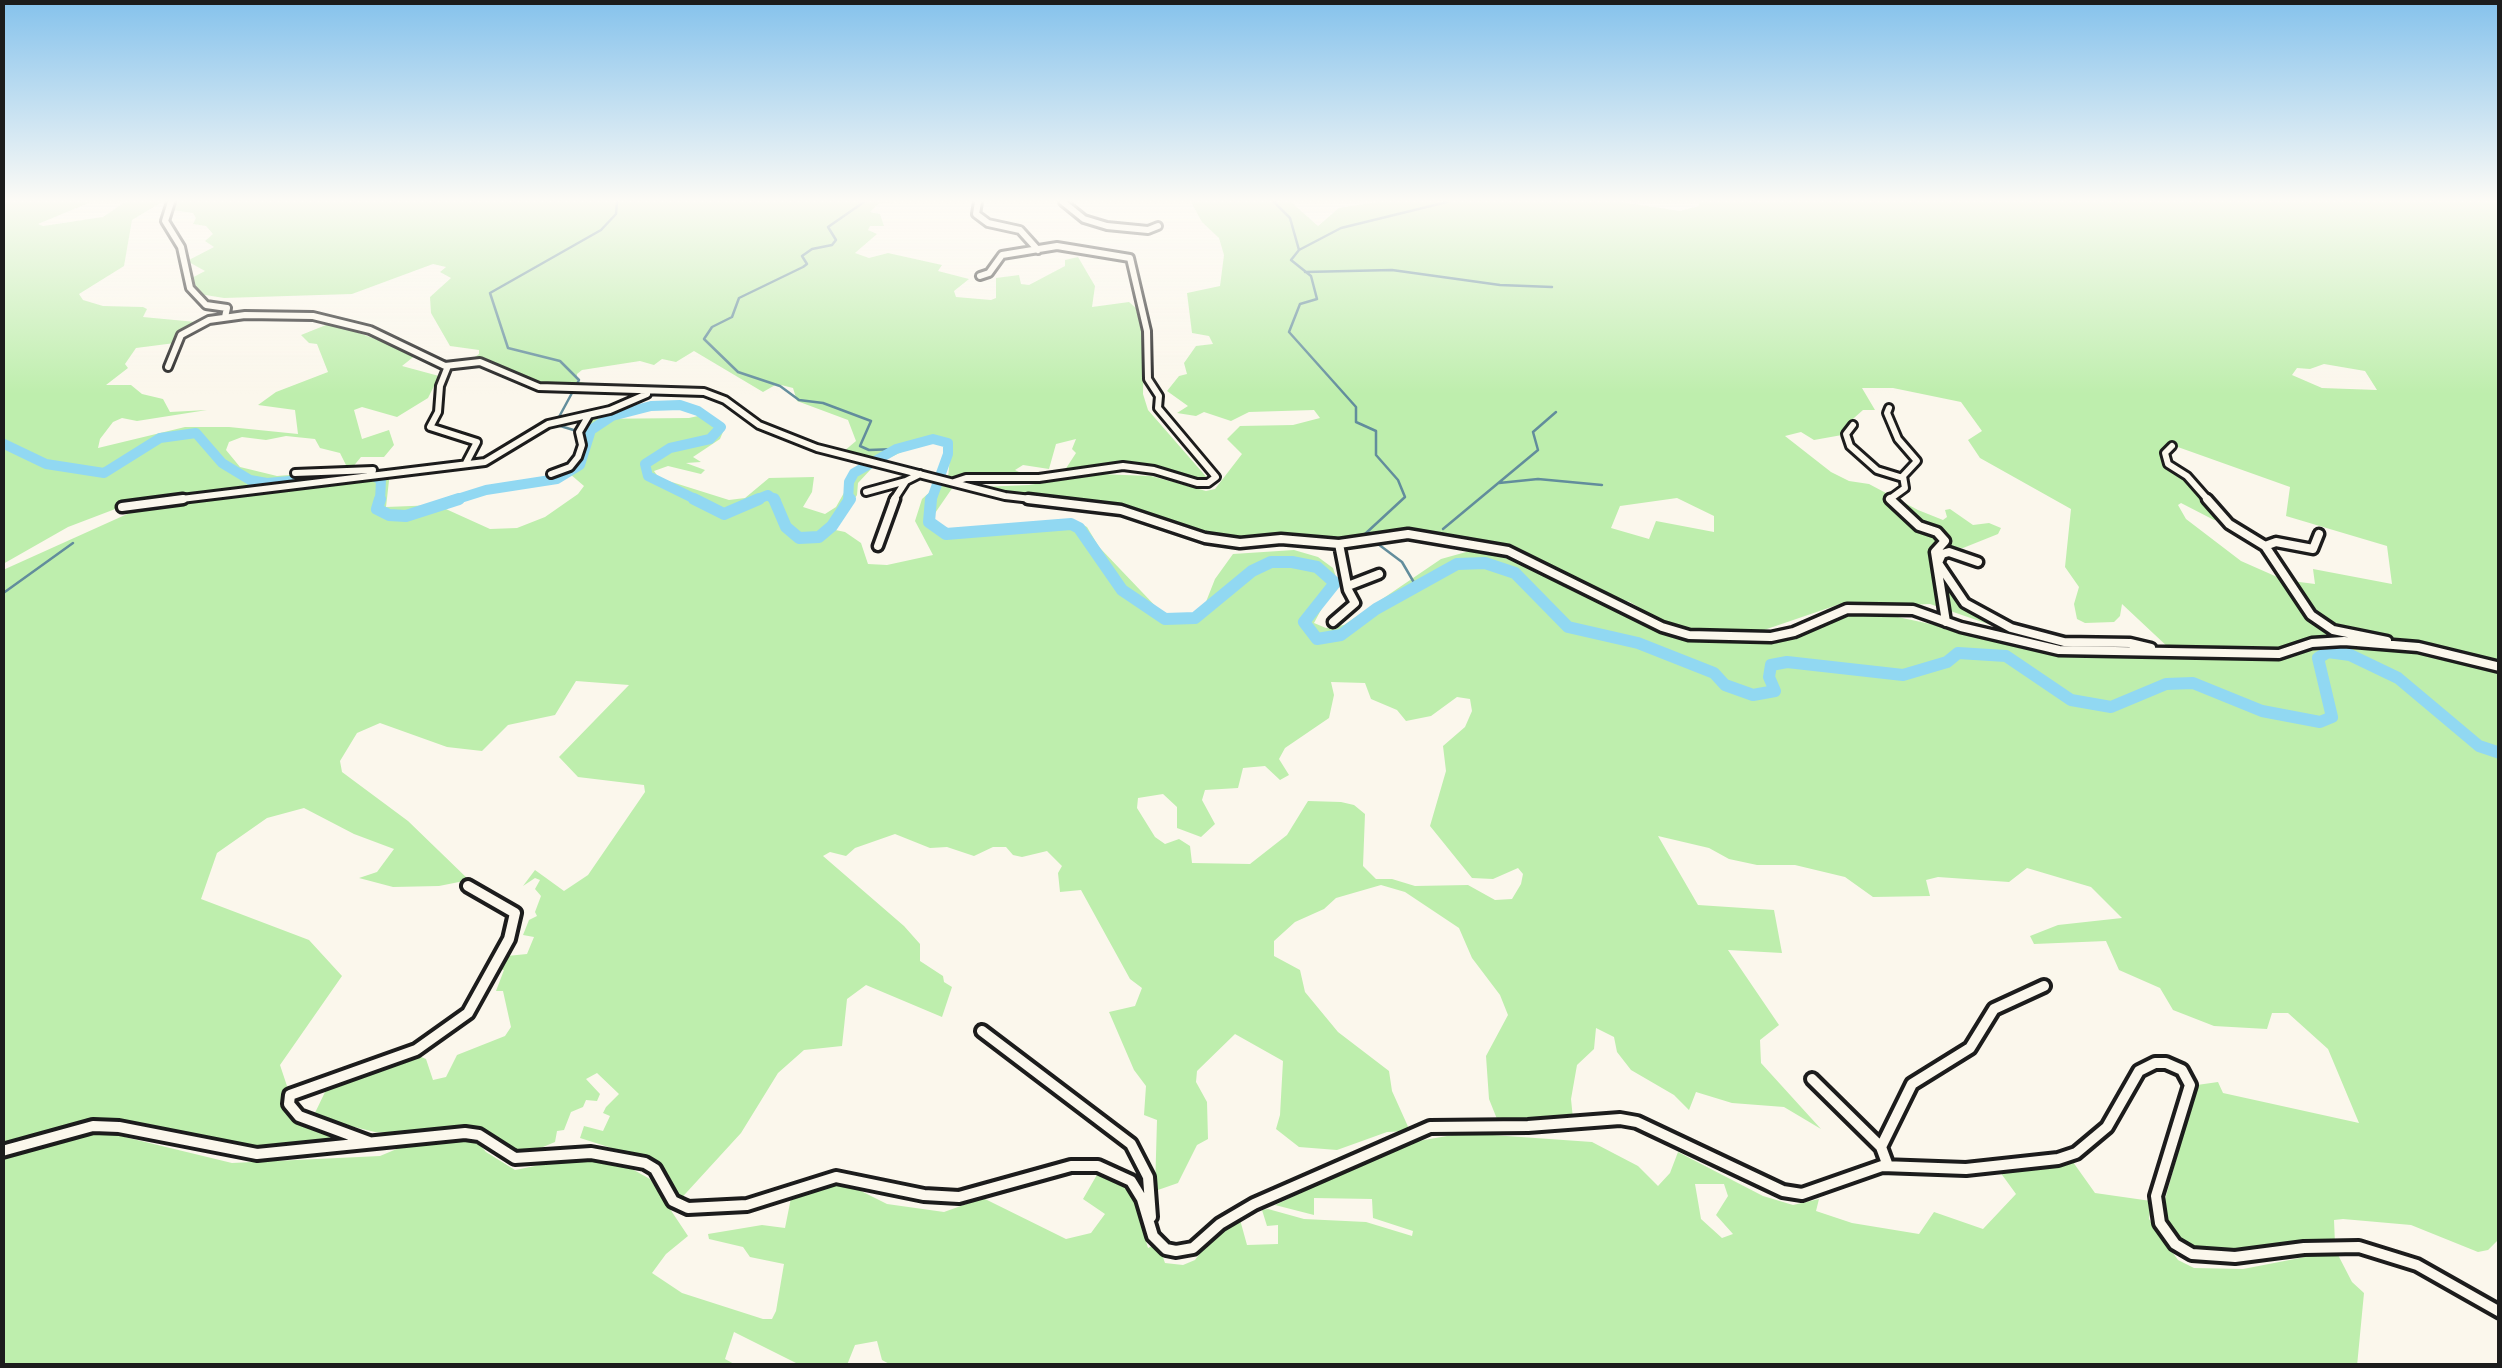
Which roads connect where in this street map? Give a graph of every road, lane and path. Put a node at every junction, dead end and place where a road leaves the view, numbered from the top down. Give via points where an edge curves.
1 (185, 266) edge
2 (995, 266) edge
3 (1132, 266) edge
4 (980, 276) dead end
5 (224, 316) junction
6 (448, 366) junction
7 (168, 367) dead end
8 (631, 391) junction
9 (656, 391) junction
10 (627, 401) junction
11 (1890, 408) dead end
12 (589, 415) junction
13 (1853, 424) dead end
14 (2172, 446) dead end
15 (466, 463) junction
16 (412, 468) junction
17 (295, 473) dead end
18 (552, 474) dead end
19 (920, 474) junction
20 (1903, 478) junction
21 (906, 481) junction
22 (952, 481) junction
23 (866, 492) dead end
24 (122, 507) dead end
25 (2319, 534) dead end
26 (1340, 544) junction
27 (878, 546) dead end
28 (2265, 546) junction
29 (1978, 562) dead end
30 (1938, 563) junction
31 (1379, 574) dead end
32 (1348, 586) junction
33 (1332, 622) dead end
34 (1946, 622) junction
35 (2396, 645) junction
36 (2160, 651) junction
37 (2500, 667) edge
38 (468, 886) dead end
39 (2044, 986) dead end
40 (982, 1031) dead end
41 (1812, 1079) dead end
42 (373, 1144) junction
43 (1881, 1147) junction
44 (2, 1151) edge
45 (1888, 1166) junction
46 (1153, 1236) junction
47 (2500, 1312) edge

1 - 5 street via 190,288 206,304 228,309
2 - 4 street
3 - 22 street via 1158,408 1216,478 1197,483 1124,466
5 - 6 street via 334,320
5 - 7 street via 182,335
6 - 8 street via 480,362 539,387
6 - 15 street via 430,427 477,442
8 - 9 street
8 - 10 street
9 - 10 street
9 - 19 street via 712,395 789,438
10 - 12 street
11 - 20 street via 1898,439 1917,463
12 - 15 street via 548,424 492,459
12 - 18 street via 579,432 578,457
13 - 20 street via 1846,434 1850,446 1877,470
14 - 28 street via 2165,454 2168,464 2229,524
15 - 16 street
16 - 17 street
16 - 24 street
19 - 21 street
19 - 22 street
20 - 30 street via 1906,486 1890,499 1945,541 1935,552
21 - 23 street
21 - 27 street
22 - 26 street via 1121,510 1225,542
25 - 28 street via 2312,549
26 - 32 street
26 - 34 street via 1408,534 1508,551 1688,634 1771,637 1848,609 1912,610
28 - 35 street via 2302,606 2322,624
29 - 30 street via 1946,552
30 - 34 street
30 - 36 street via 1965,603 2011,628 2064,642 2130,642
31 - 32 street
32 - 33 street via 1355,603
34 - 36 street via 2059,650
35 - 36 street via 2322,640 2279,654
35 - 37 street
38 - 42 street via 515,913 509,940 468,1013 416,1050 290,1095 288,1104 299,1116
39 - 43 street via 1994,1009 1970,1048 1912,1084
40 - 46 street via 1132,1144 1148,1178
41 - 43 street
42 - 44 street via 258,1154 93,1126
42 - 46 street via 464,1134 478,1135 515,1158 591,1153 634,1161 655,1169 673,1200 688,1208 747,1205 836,1178 959,1197 1071,1166 1098,1166 1131,1181
43 - 45 street
45 - 46 street via 1792,1193 1637,1122 1430,1127 1236,1212 1193,1248 1166,1249
45 - 47 street via 1966,1169 2076,1153 2107,1126 2139,1072 2166,1063 2182,1070 2190,1085 2156,1196 2160,1223 2175,1244 2192,1254 2236,1258 2359,1247 2416,1265

